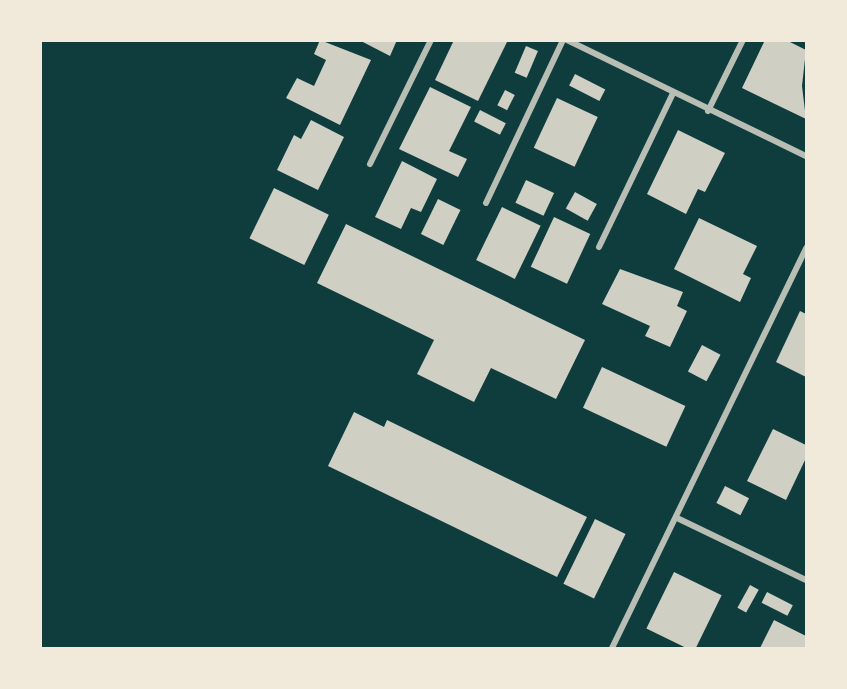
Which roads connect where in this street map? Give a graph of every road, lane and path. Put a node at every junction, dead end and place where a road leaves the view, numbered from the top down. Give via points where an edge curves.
1 (431, 40) edge
2 (565, 40) edge
3 (743, 40) edge
4 (673, 93) junction
5 (708, 111) junction
6 (807, 156) edge
7 (370, 164) dead end
8 (486, 203) dead end
9 (599, 247) dead end
10 (807, 248) edge
11 (677, 518) junction
12 (807, 580) edge
13 (612, 648) edge

1 - 7 street
2 - 4 street
2 - 8 street
3 - 5 street
4 - 5 street
4 - 9 street
5 - 6 street
10 - 11 street
11 - 12 street
11 - 13 street

